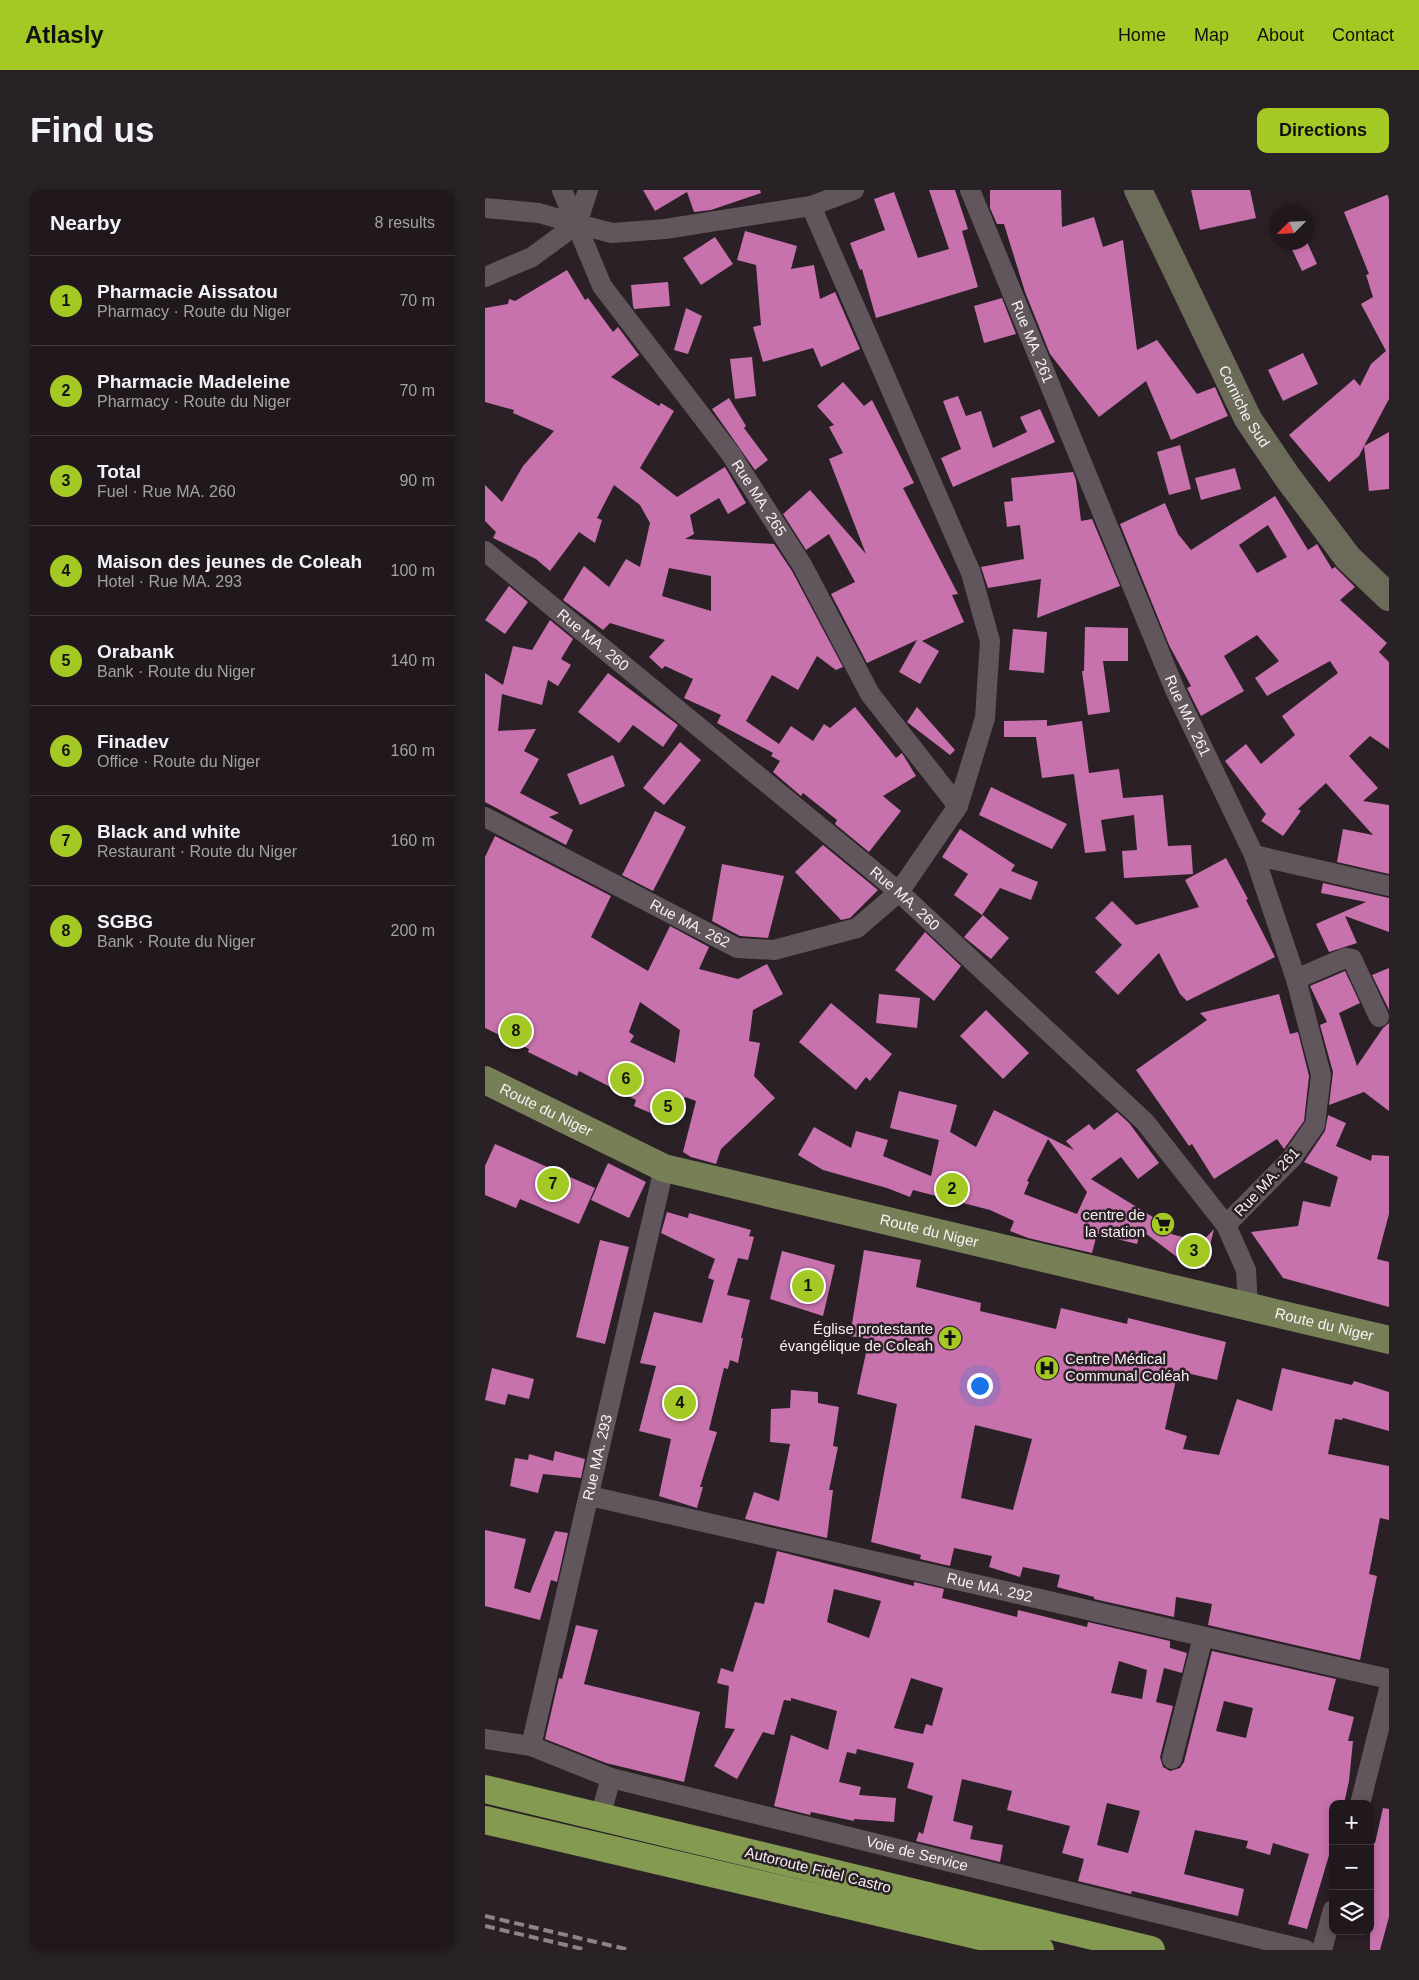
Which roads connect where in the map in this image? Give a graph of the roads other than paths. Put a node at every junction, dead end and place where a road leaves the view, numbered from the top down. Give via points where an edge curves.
1 (562, 190) edge
2 (588, 190) edge
3 (854, 190) edge
4 (970, 190) edge
5 (1138, 190) edge
6 (811, 206) junction
7 (485, 208) edge
8 (577, 224) junction
9 (485, 277) edge
10 (485, 551) edge
11 (1389, 597) edge
12 (958, 806) junction
13 (485, 817) edge
14 (1254, 855) junction
15 (1389, 886) edge
16 (899, 892) junction
17 (1296, 979) junction
18 (1379, 1016) dead end
19 (485, 1080) edge
20 (664, 1168) junction
21 (1226, 1225) junction
22 (1248, 1308) junction
23 (1389, 1340) edge
24 (590, 1496) junction
25 (1203, 1636) junction
26 (1389, 1679) edge
27 (1389, 1689) edge
28 (485, 1739) edge
29 (531, 1746) junction
30 (1381, 1757) edge
31 (1172, 1759) dead end
32 (611, 1778) junction
33 (485, 1789) edge
34 (1362, 1800) edge
35 (600, 1817) junction
36 (485, 1820) edge
37 (1329, 1926) edge
38 (1040, 1950) edge
39 (1151, 1950) edge
40 (1306, 1950) edge
41 (1323, 1950) edge

1 - 8 street, Rue MA. 265
2 - 8 street
3 - 6 street
4 - 14 street, Rue MA. 261 via 1175,690
5 - 11 main road, Corniche Sud via 1249,419 1348,558
6 - 8 street via 639,231 612,233
6 - 12 street, Rue MA. 262 via 971,573 991,641 985,718
7 - 8 street via 539,213
8 - 9 street via 532,257
8 - 12 street, Rue MA. 265 via 602,286 730,453 802,564 870,694
10 - 16 street, Rue MA. 260
12 - 16 street, Rue MA. 262
13 - 16 street, Rue MA. 262 via 737,948 774,950 857,928
14 - 15 street
14 - 17 street, Rue MA. 261
16 - 21 street, Rue MA. 260 via 1145,1122
17 - 18 street via 1352,958
17 - 21 street, Rue MA. 261 via 1321,1075 1315,1125 1292,1158
19 - 20 main road, Route du Niger
20 - 22 main road, Route du Niger
20 - 24 street, Rue MA. 293
21 - 22 street, Rue MA. 260 via 1246,1270
22 - 23 main road, Route du Niger
24 - 25 street, Rue MA. 292
24 - 29 street, Rue MA. 293
25 - 26 street, Rue MA. 292
25 - 31 street
27 - 30 street
28 - 29 street, Voie de Service
29 - 32 street, Voie de Service
30 - 34 street
32 - 35 street
32 - 40 street, Voie de Service
33 - 35 highway, Autoroute Fidel Castro
35 - 39 highway, Autoroute Fidel Castro
36 - 38 highway, Autoroute Fidel Castro
37 - 41 street

